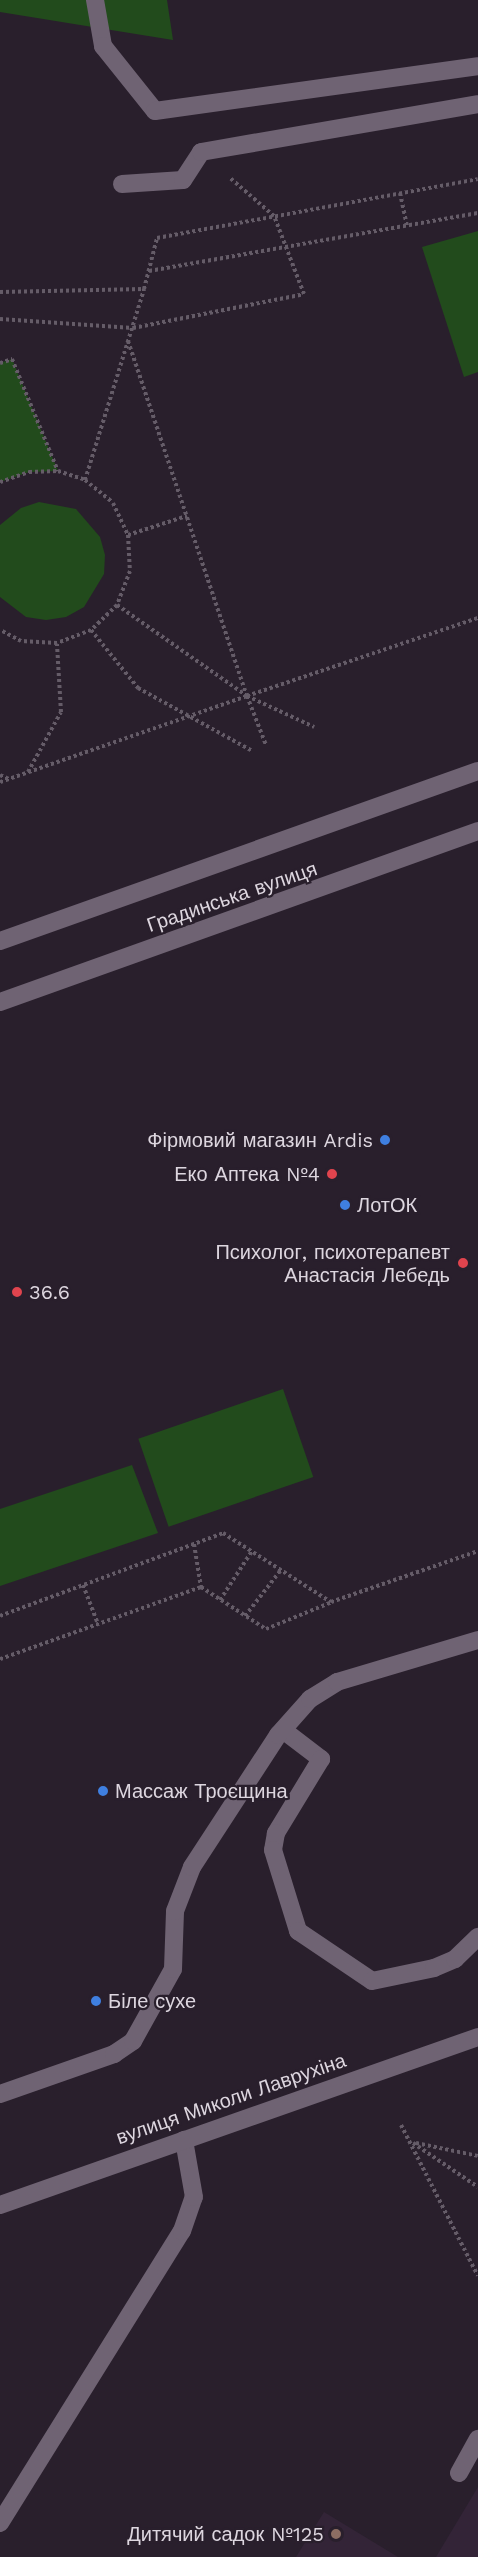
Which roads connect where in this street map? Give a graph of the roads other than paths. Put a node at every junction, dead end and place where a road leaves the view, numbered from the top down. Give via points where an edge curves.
1 (95, 0) edge
2 (478, 66) edge
3 (478, 104) edge
4 (122, 184) dead end
5 (478, 771) edge
6 (478, 831) edge
7 (0, 941) edge
8 (0, 1002) edge
9 (478, 1640) edge
10 (283, 1730) junction
11 (478, 1937) edge
12 (478, 2037) edge
13 (0, 2094) edge
14 (184, 2140) junction
15 (0, 2205) edge
16 (478, 2439) edge
17 (459, 2473) dead end
18 (0, 2523) edge

1 - 2 street via 102,46 155,111
3 - 4 street via 201,152 183,180
5 - 7 street, Градинська вулиця
6 - 8 street, Градинська вулиця
9 - 10 street via 338,1682 310,1699
10 - 11 street via 321,1759 276,1833 273,1850 298,1931 372,1981 434,1968 455,1959
10 - 13 street via 192,1867 175,1911 175,1951 166,1988 133,2041 114,2054
12 - 14 street, вулиця Миколи Лаврухіна
14 - 15 street, вулиця Миколи Лаврухіна
14 - 18 street via 194,2197 182,2231
16 - 17 street

